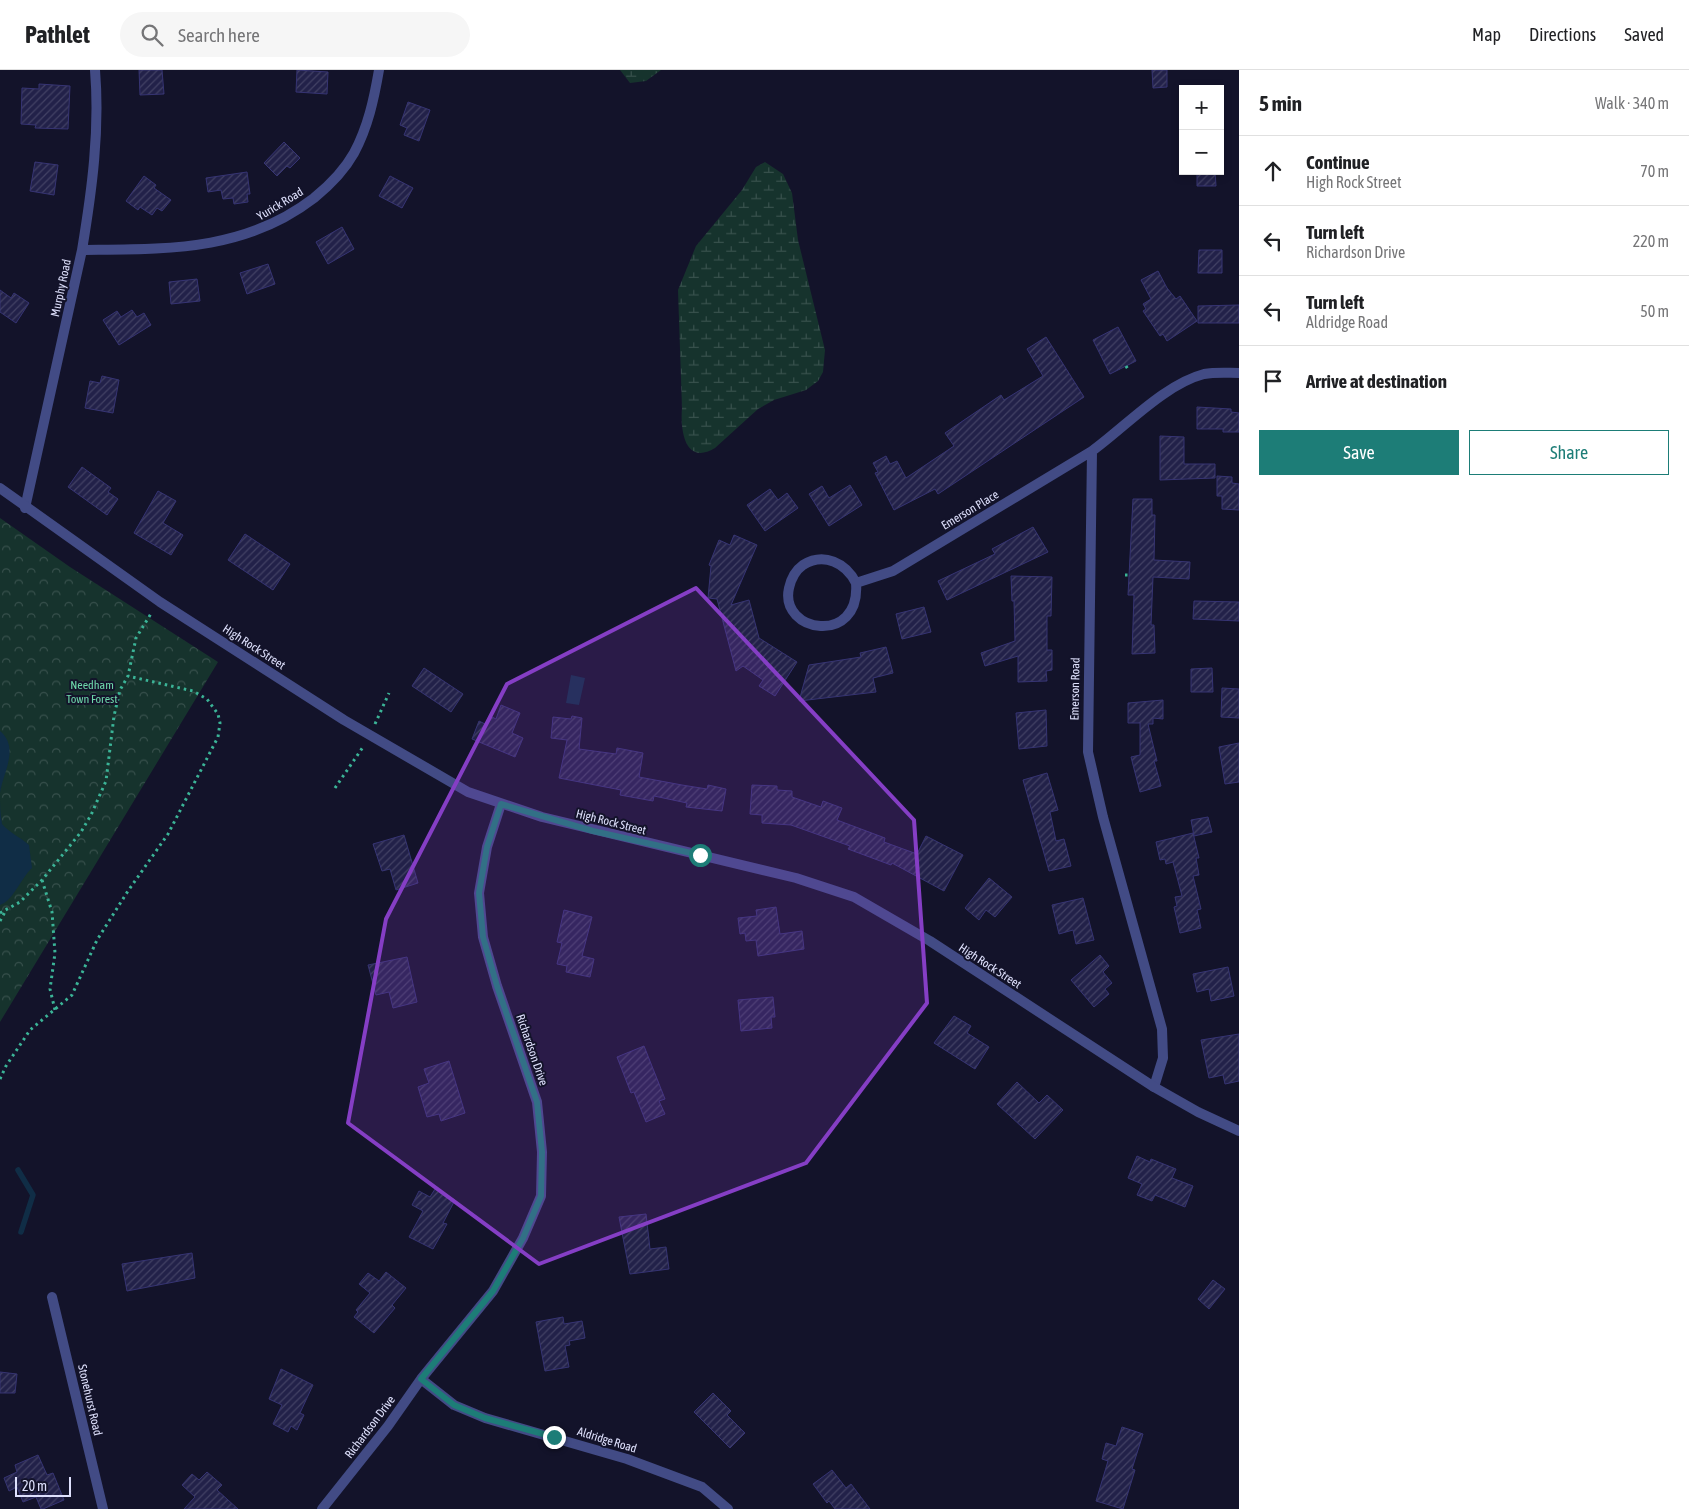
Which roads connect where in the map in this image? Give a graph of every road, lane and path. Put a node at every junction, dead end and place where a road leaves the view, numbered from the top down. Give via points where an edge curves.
1 (95, 70) edge
2 (379, 70) edge
3 (82, 250) junction
4 (1126, 366) dead end
5 (1128, 371) dead end
6 (1239, 373) edge
7 (1092, 451) junction
8 (0, 488) edge
9 (25, 508) junction
10 (856, 584) junction
11 (160, 602) junction
12 (128, 676) junction
13 (501, 804) junction
14 (42, 880) junction
15 (2, 913) edge
16 (0, 921) edge
17 (55, 1010) junction
18 (0, 1079) edge
19 (1154, 1087) junction
20 (1239, 1131) edge
21 (52, 1297) dead end
22 (421, 1379) junction
23 (103, 1509) edge
24 (322, 1509) edge
25 (728, 1509) edge

1 - 3 street, Murphy Road via 96,135
2 - 3 street, Yurick Road via 369,115 347,164 323,191 275,224 227,240 141,249
3 - 9 street, Murphy Road
4 - 5 path
6 - 7 street via 1214,372 1180,385
7 - 10 street, Emerson Place via 893,570
7 - 19 street, Emerson Road via 1088,752 1162,1029 1163,1058
8 - 9 street, High Rock Street
9 - 11 street, High Rock Street
10 - 10 street via 857,598 850,615 832,626 814,626 798,617 791,607 788,593 792,578 802,566 818,559 837,562 851,573
11 - 12 path via 136,638
11 - 13 street, High Rock Street via 313,700 468,792
12 - 14 path via 115,710 106,780 81,832
12 - 17 path via 198,693 215,708 219,731 168,834 106,924 72,995
13 - 19 street, High Rock Street via 593,831 796,878 854,898 930,941
13 - 22 street, Richardson Drive via 487,847 479,893 483,937 537,1102 542,1152 541,1196 523,1238 493,1291
14 - 15 path via 20,902
14 - 17 path via 52,912 55,953 50,989
15 - 16 path
17 - 18 path via 30,1030
19 - 20 street, High Rock Street
21 - 23 street, Stonehurst Road
22 - 24 street, Richardson Drive
22 - 25 street, Aldridge Road via 454,1405 485,1418 627,1459 702,1487

